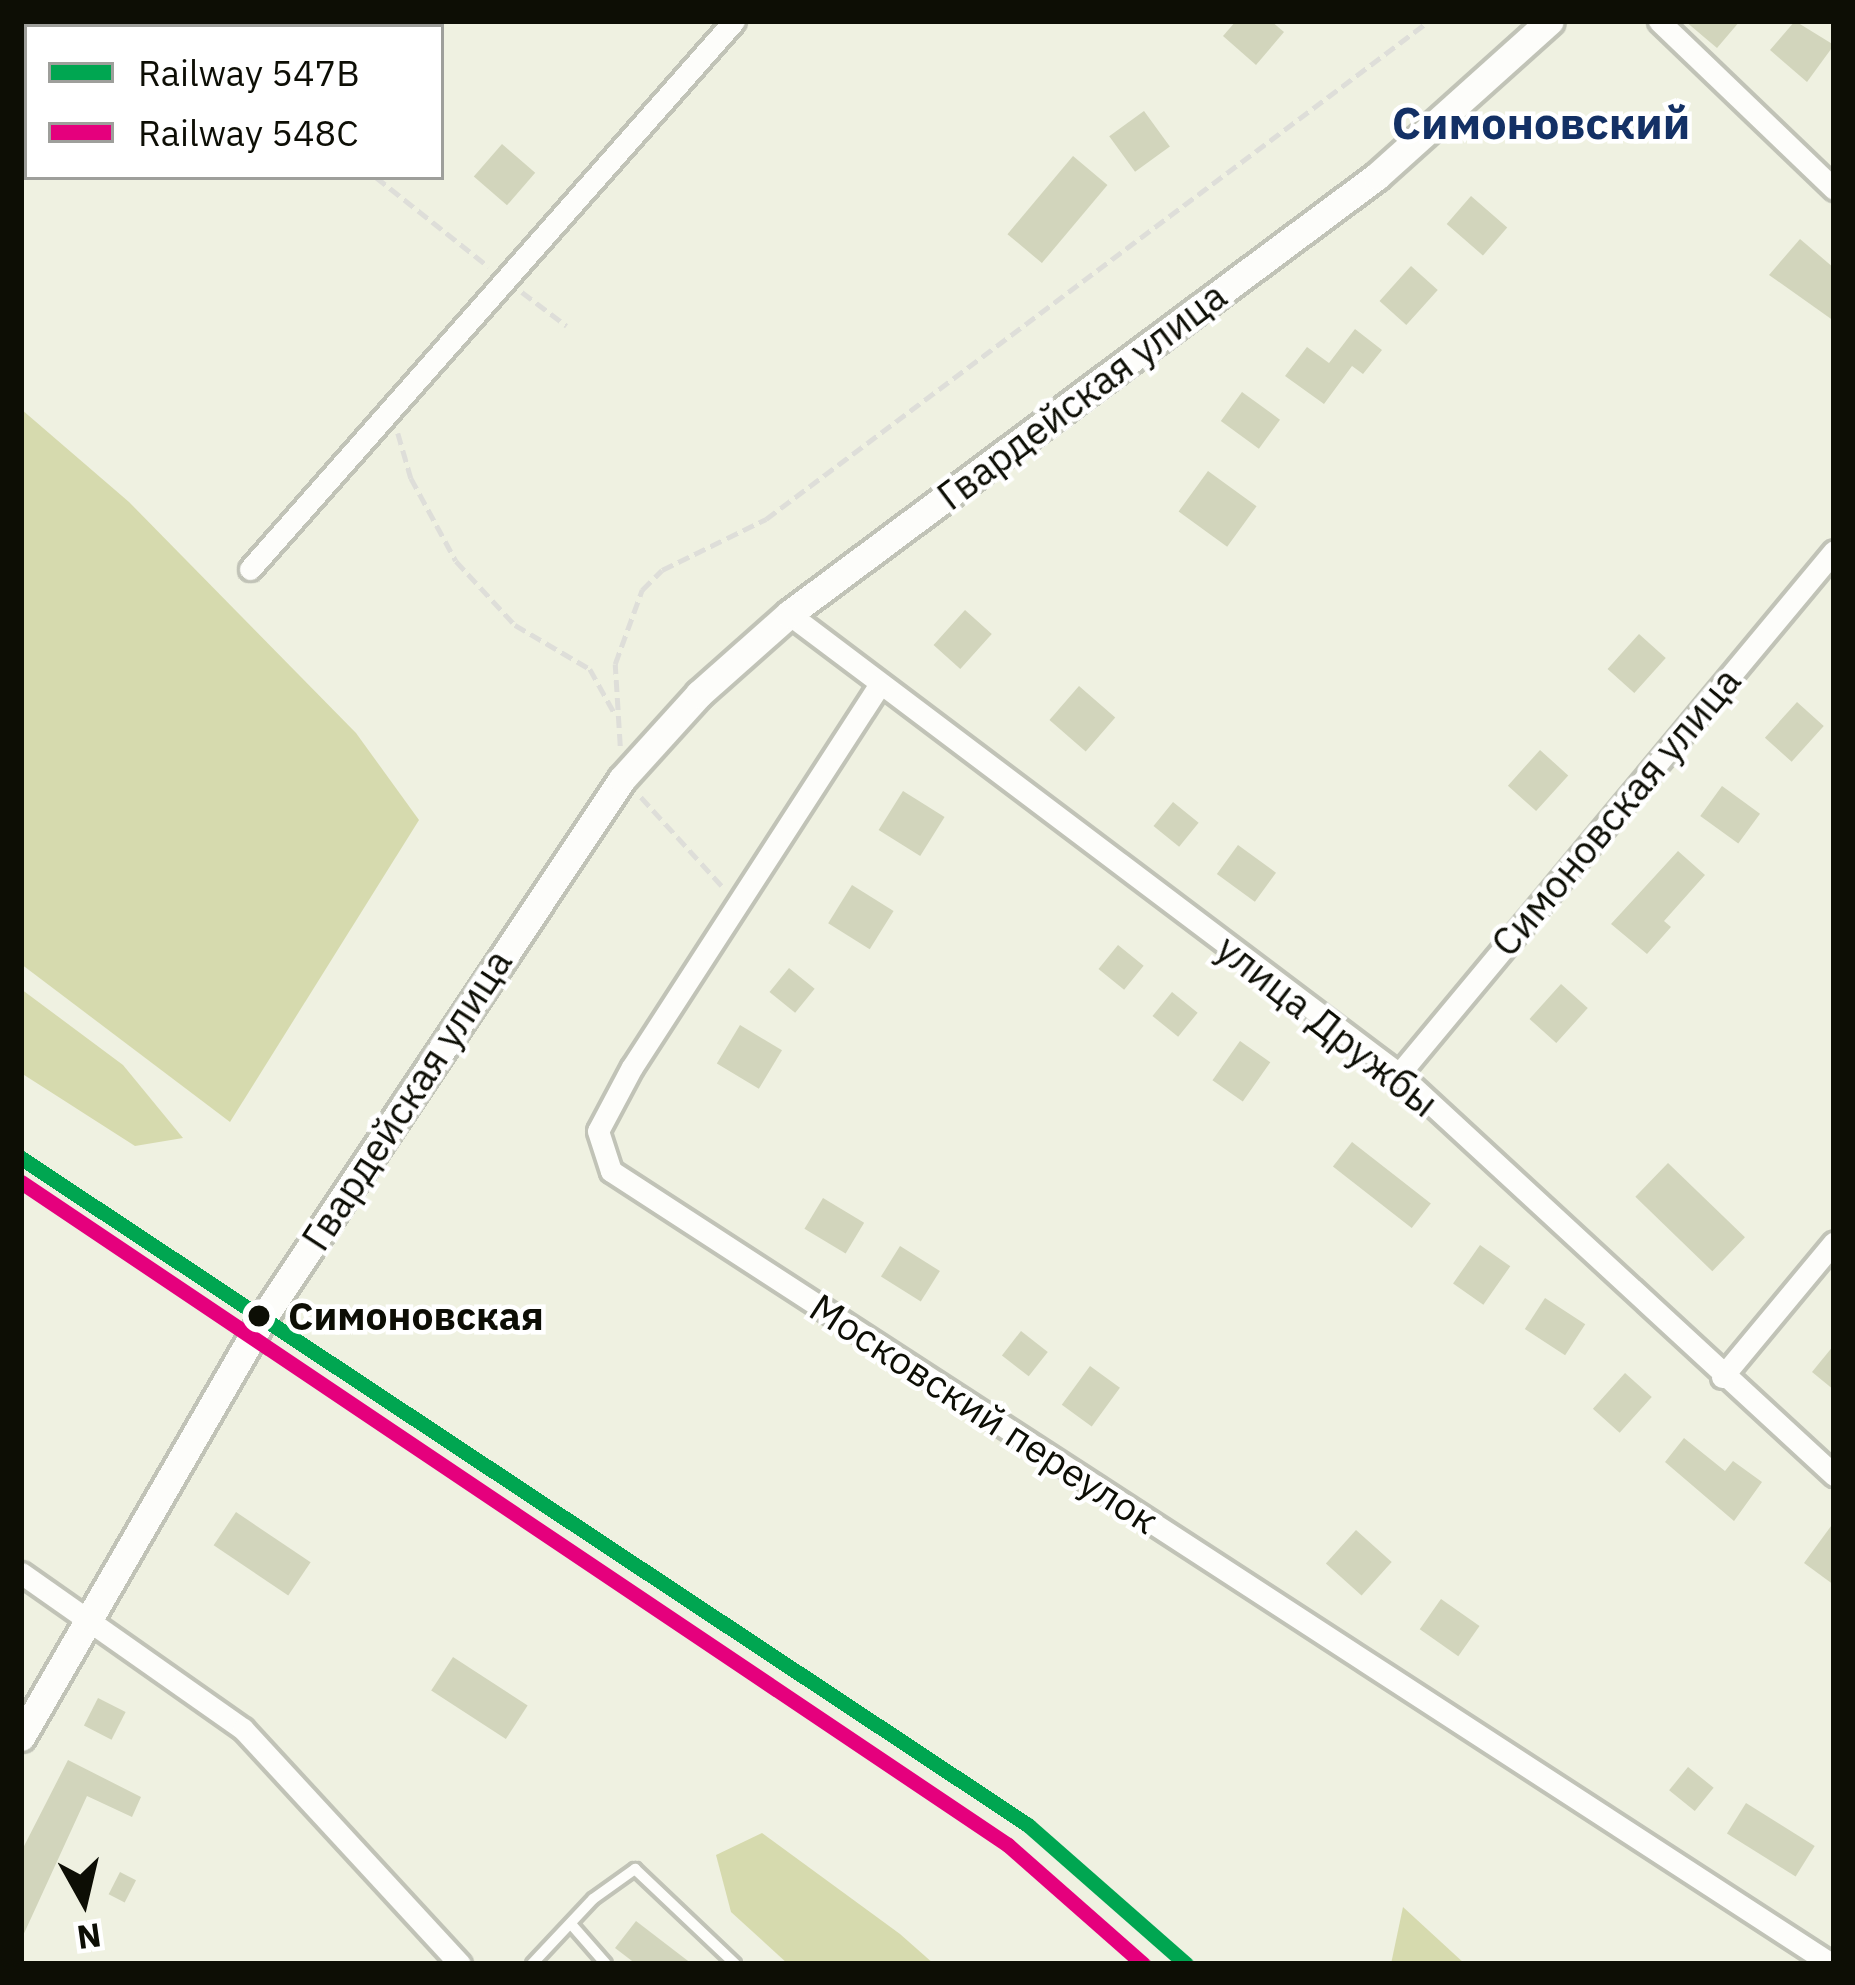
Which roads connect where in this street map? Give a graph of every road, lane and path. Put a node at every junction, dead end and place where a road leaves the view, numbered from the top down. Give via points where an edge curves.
1 (1429, 21) edge
2 (1550, 21) edge
3 (1660, 21) edge
4 (728, 28) edge
5 (380, 180) edge
6 (1834, 189) edge
7 (505, 279) junction
8 (567, 326) dead end
9 (391, 408) junction
10 (1834, 550) edge
11 (250, 568) dead end
12 (789, 614) junction
13 (878, 687) junction
14 (618, 718) junction
15 (622, 779) junction
16 (736, 906) junction
17 (1399, 1074) junction
18 (1834, 1242) edge
19 (1722, 1377) junction
20 (1834, 1474) edge
21 (21, 1573) edge
22 (88, 1622) junction
23 (21, 1738) edge
24 (571, 1924) junction
25 (460, 1964) edge
26 (532, 1964) edge
27 (606, 1964) edge
28 (735, 1964) edge
29 (1832, 1964) edge

1 - 14 path via 766,519 662,570 642,590 614,664
2 - 12 street, Гвардейская улица via 1377,176
3 - 6 street
4 - 7 street
5 - 7 path
7 - 8 path
7 - 9 street
9 - 11 street
9 - 14 path via 411,478 456,561 514,625 590,669
10 - 17 street, Симоновская улица
12 - 13 street, улица Дружбы
12 - 15 street, Гвардейская улица via 699,694
13 - 16 street, Московский переулок
13 - 17 street, улица Дружбы
14 - 15 path
15 - 16 path via 691,845
15 - 22 street, Гвардейская улица via 266,1315
16 - 29 street, Московский переулок via 598,1131 611,1171
17 - 19 street, улица Дружбы
18 - 19 street
19 - 20 street, улица Дружбы
21 - 22 street
22 - 23 street, Гвардейская улица
22 - 25 street via 243,1729
24 - 26 lane
24 - 27 lane
24 - 28 lane via 635,1869

